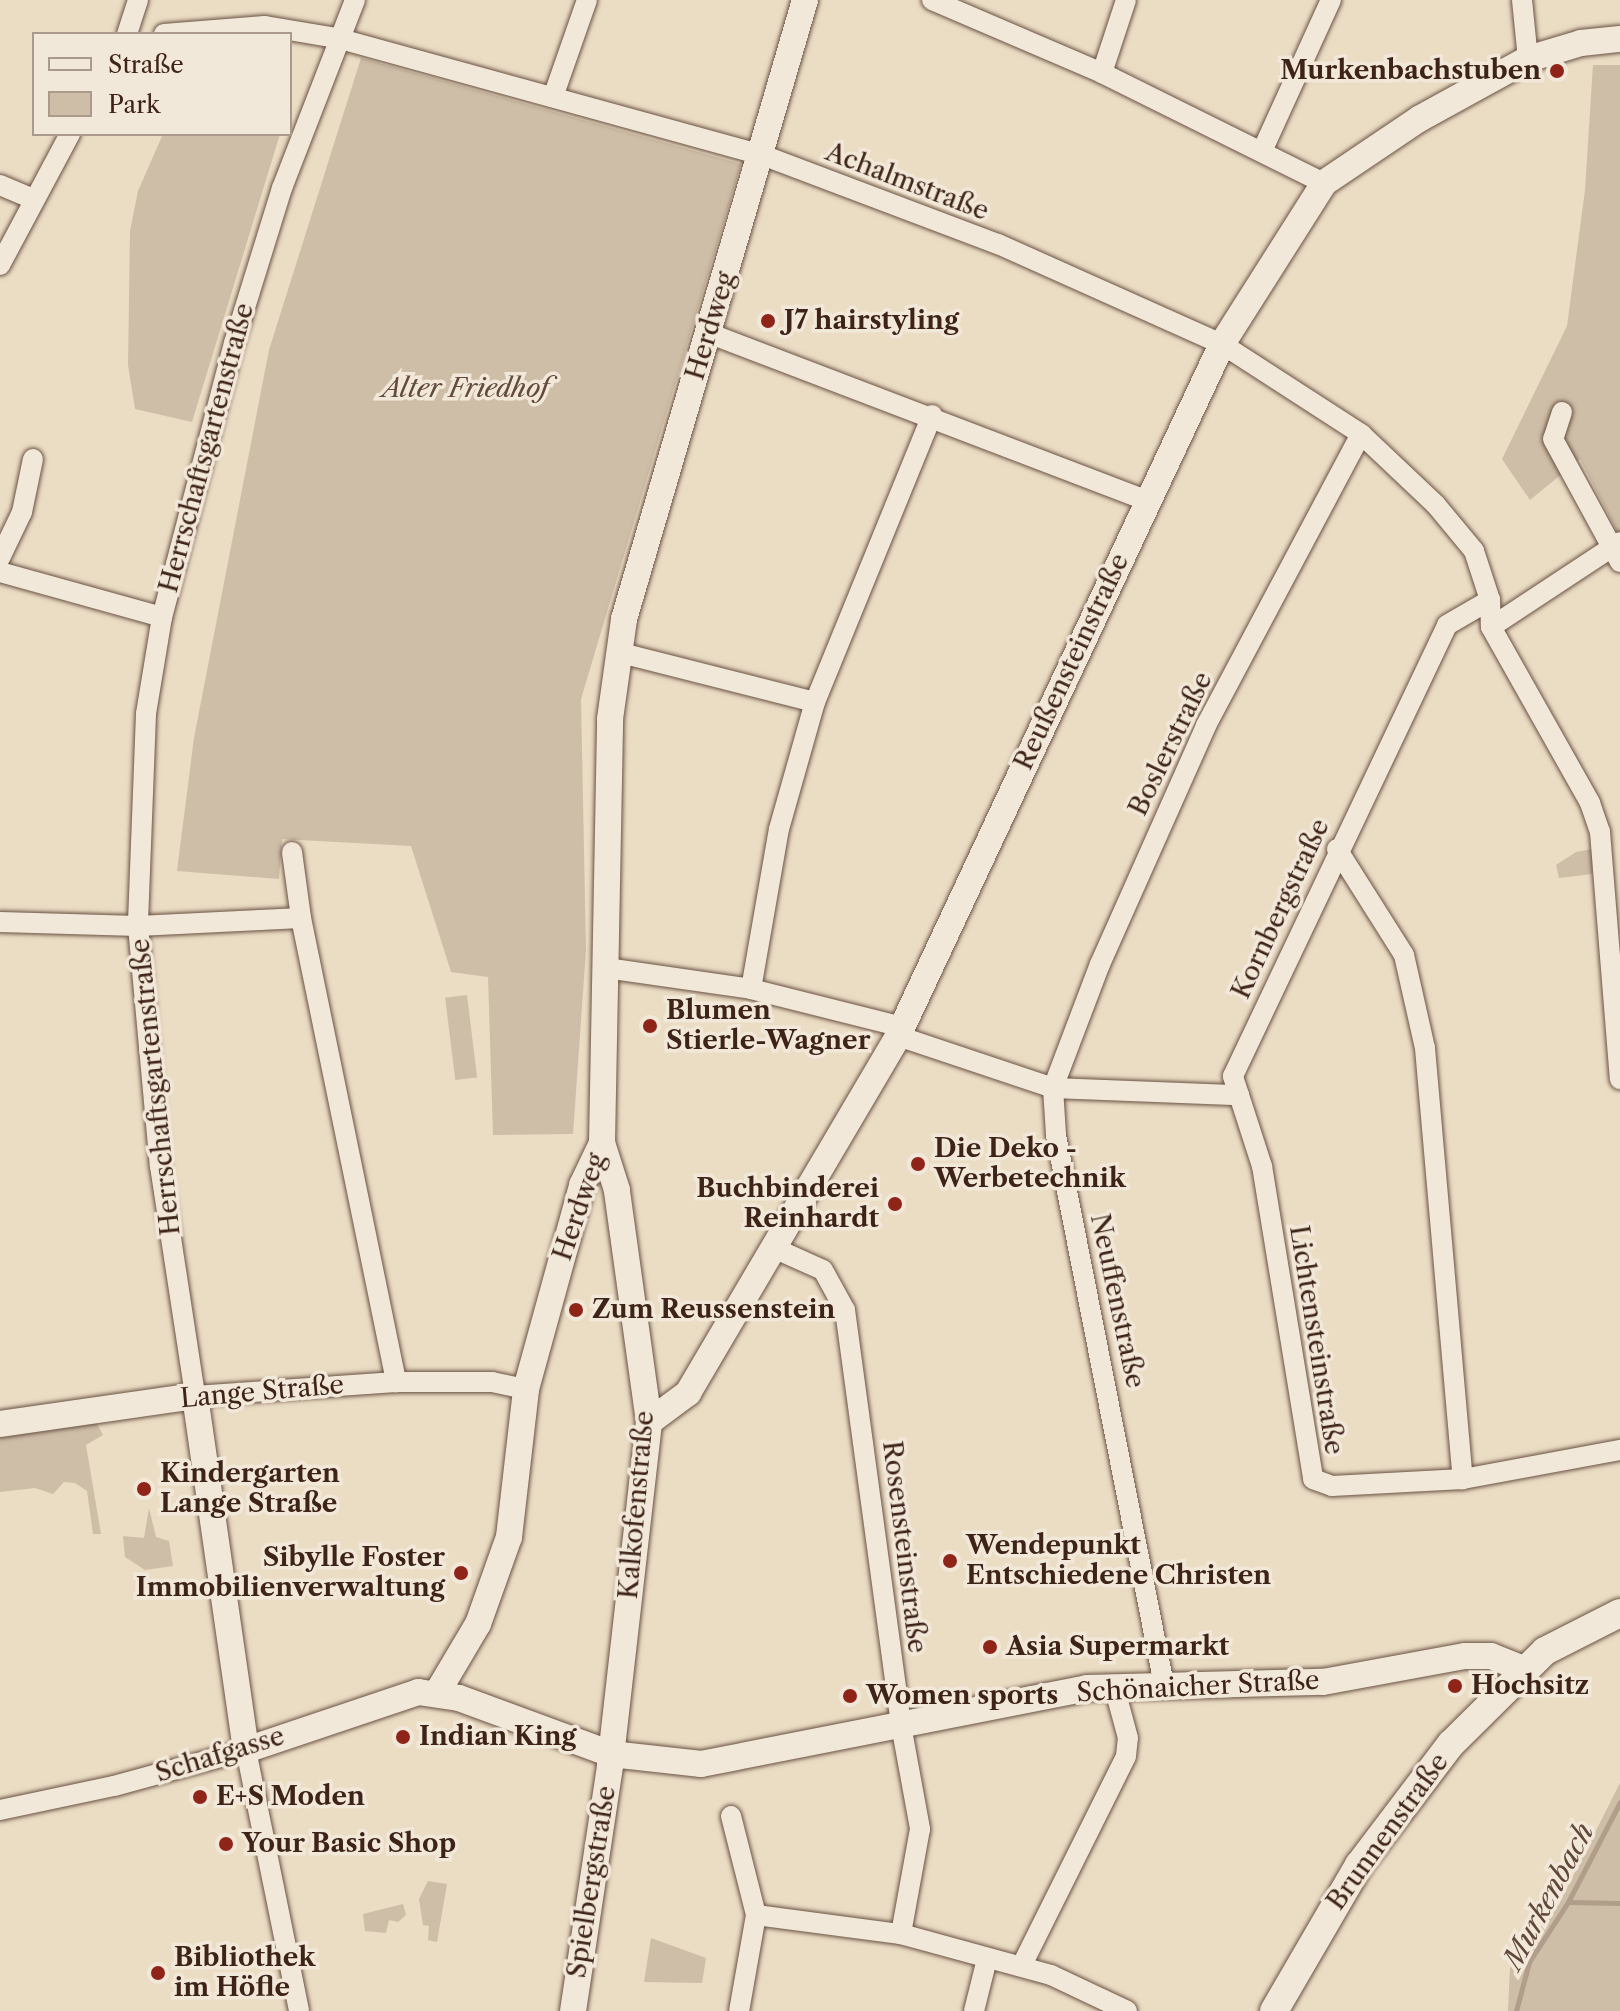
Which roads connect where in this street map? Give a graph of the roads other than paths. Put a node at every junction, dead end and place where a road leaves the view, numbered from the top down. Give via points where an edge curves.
1 (138, 0) edge
2 (355, 0) edge
3 (587, 0) edge
4 (805, 0) edge
5 (1126, 0) edge
6 (1331, 0) edge
7 (1522, 0) edge
8 (938, 1) edge
9 (128, 32) edge
10 (189, 32) edge
11 (337, 38) junction
12 (1620, 39) edge
13 (1528, 59) junction
14 (1102, 73) junction
15 (553, 97) junction
16 (69, 136) edge
17 (1263, 149) junction
18 (762, 155) junction
19 (1324, 183) junction
20 (0, 185) edge
21 (33, 199) junction
22 (0, 265) edge
23 (708, 333) junction
24 (1222, 344) junction
25 (1562, 412) dead end
26 (932, 415) junction
27 (1361, 434) junction
28 (33, 459) dead end
29 (1146, 500) junction
30 (1617, 551) edge
31 (0, 558) edge
32 (0, 572) edge
33 (1490, 600) junction
34 (162, 617) junction
35 (1491, 627) junction
36 (617, 652) junction
37 (815, 702) junction
38 (1337, 849) junction
39 (292, 852) dead end
40 (301, 918) junction
41 (0, 922) edge
42 (138, 926) junction
43 (606, 968) junction
44 (751, 989) junction
45 (900, 1032) junction
46 (1620, 1079) edge
47 (1053, 1088) junction
48 (1239, 1095) junction
49 (602, 1143) junction
50 (776, 1249) junction
51 (396, 1382) junction
52 (526, 1389) junction
53 (195, 1396) junction
54 (649, 1422) junction
55 (0, 1424) edge
56 (1620, 1450) edge
57 (1463, 1479) junction
58 (1620, 1613) edge
59 (1524, 1669) junction
60 (620, 1678) junction
61 (1164, 1685) junction
62 (1114, 1686) junction
63 (437, 1693) junction
64 (901, 1725) junction
65 (555, 1731) junction
66 (246, 1750) junction
67 (611, 1754) junction
68 (0, 1810) edge
69 (731, 1816) dead end
70 (756, 1915) junction
71 (901, 1934) junction
72 (987, 1959) junction
73 (1022, 1965) junction
74 (299, 2011) edge
75 (573, 2011) edge
76 (739, 2011) edge
77 (974, 2011) edge
78 (1127, 2011) edge
79 (1274, 2011) edge

1 - 9 street
2 - 11 street, Herrschaftsgartenstraße
3 - 15 street
4 - 18 street, Herdweg
5 - 14 street
6 - 17 street
7 - 13 street
8 - 14 street
10 - 11 street, Achalmstraße via 265,26
11 - 15 street, Achalmstraße
11 - 34 street, Herrschaftsgartenstraße via 282,188 234,343
12 - 13 street, Reußensteinstraße via 1581,43
13 - 19 street, Reußensteinstraße via 1419,119
14 - 17 street
15 - 18 street, Achalmstraße
16 - 21 street
17 - 19 street
18 - 23 street, Herdweg
18 - 24 street, Achalmstraße via 998,244
19 - 24 street, Reußensteinstraße
20 - 21 street
21 - 22 street
23 - 26 street
23 - 36 street, Herdweg
24 - 27 street, Achalmstraße
24 - 29 street, Reußensteinstraße
25 - 30 street via 1553,439
26 - 29 street
26 - 37 street
27 - 33 street, Achalmstraße via 1436,505 1474,551
27 - 47 street, Boslerstraße via 1206,726 1100,964
28 - 31 street via 22,512
29 - 45 street, Reußensteinstraße
30 - 35 street
32 - 34 street
33 - 35 street, Achalmstraße
33 - 38 street, Kornbergstraße via 1447,625
34 - 42 street, Herrschaftsgartenstraße via 146,714
35 - 46 street, Achalmstraße via 1590,803 1600,832
36 - 37 street
36 - 43 street, Herdweg via 610,719
37 - 44 street via 779,829
38 - 48 street, Kornbergstraße via 1233,1076
38 - 57 street via 1404,955 1425,1048
39 - 40 street
40 - 42 street
40 - 51 street
41 - 42 street
42 - 53 street, Herrschaftsgartenstraße via 160,1166
43 - 44 street
43 - 49 street, Herdweg
44 - 45 street
45 - 47 street
45 - 50 street, Reußensteinstraße
47 - 48 street
47 - 61 street, Neuffenstraße via 1056,1135
48 - 57 street, Lichtensteinstraße via 1262,1166 1313,1479 1332,1486
49 - 52 street, Herdweg via 582,1185
49 - 54 street, Kalkofenstraße via 617,1190
50 - 54 street, Reußensteinstraße via 688,1393
50 - 64 street, Rosensteinstraße via 823,1270 845,1310
51 - 52 street, Lange Straße via 492,1382
51 - 53 street, Lange Straße
52 - 63 street, Herdweg via 509,1537 478,1624
53 - 55 street, Lange Straße
53 - 66 street, Herrschaftsgartenstraße
54 - 60 street, Kalkofenstraße
56 - 57 street, Lichtensteinstraße
58 - 59 main road via 1564,1638
59 - 61 street, Schönaicher Straße via 1491,1656 1465,1656 1323,1682
59 - 79 main road, Brunnenstraße via 1451,1744 1381,1834 1338,1897
60 - 65 street, Kalkofenstraße via 611,1707 598,1722
60 - 67 street, Kalkofenstraße
61 - 62 street, Schönaicher Straße
62 - 64 street, Schönaicher Straße
62 - 73 street via 1128,1738 1126,1756
63 - 65 street, Schönaicher Straße
63 - 66 street, Schafgasse via 392,1697
64 - 67 street, Schönaicher Straße via 701,1764
64 - 71 street, Rosensteinstraße via 920,1829
65 - 67 street, Schönaicher Straße
66 - 68 street, Schafgasse
66 - 74 street, Herrschaftsgartenstraße
67 - 75 street, Spielbergstraße
69 - 70 street
70 - 71 street
70 - 76 street
71 - 72 street
72 - 73 street
72 - 77 street
73 - 78 street

